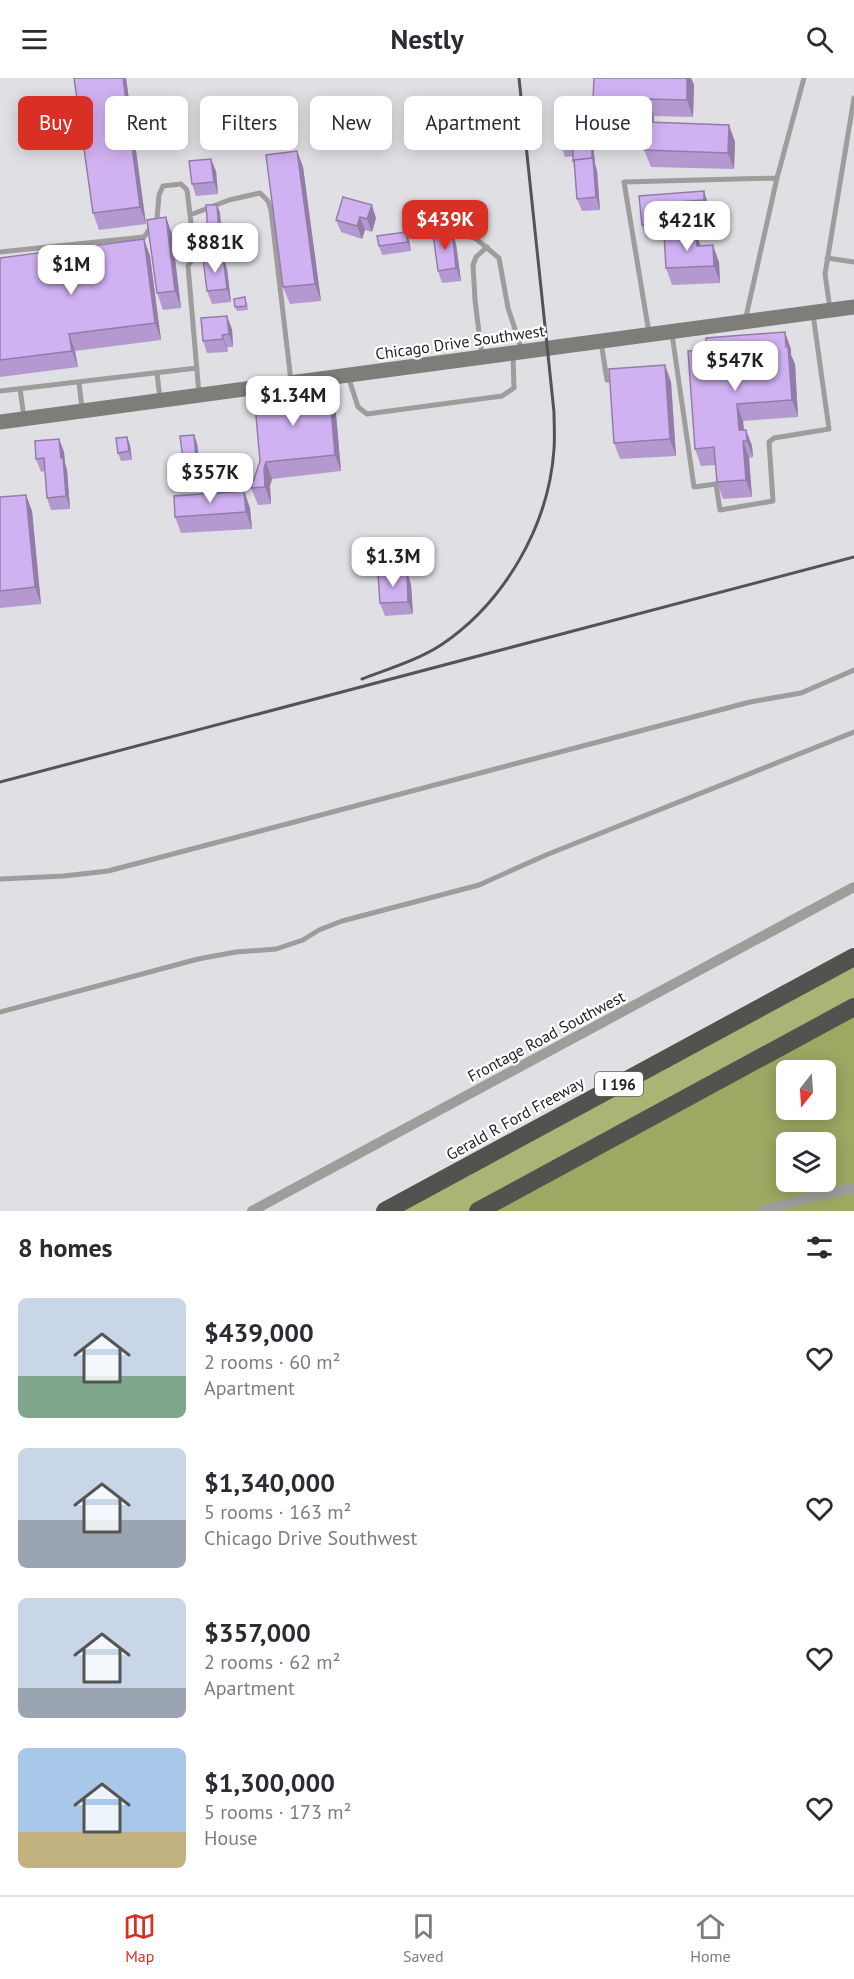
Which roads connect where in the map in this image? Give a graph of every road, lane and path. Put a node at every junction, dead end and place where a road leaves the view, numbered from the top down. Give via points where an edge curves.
1 (804, 78) edge
2 (854, 98) edge
3 (777, 178) junction
4 (190, 215) junction
5 (419, 224) dead end
6 (487, 247) junction
7 (0, 252) edge
8 (827, 258) junction
9 (854, 262) edge
10 (854, 307) edge
11 (830, 310) junction
12 (812, 313) junction
13 (744, 322) junction
14 (672, 332) junction
15 (650, 335) junction
16 (601, 342) junction
17 (518, 353) junction
18 (482, 357) junction
19 (197, 368) junction
20 (676, 370) junction
21 (665, 372) edge
22 (157, 373) junction
23 (348, 375) junction
24 (618, 378) edge
25 (79, 382) junction
26 (291, 383) junction
27 (20, 389) junction
28 (0, 391) edge
29 (199, 395) junction
30 (160, 400) junction
31 (82, 411) junction
32 (24, 419) junction
33 (0, 422) edge
34 (854, 670) edge
35 (854, 732) edge
36 (0, 879) edge
37 (854, 887) edge
38 (854, 957) edge
39 (854, 1007) edge
40 (0, 1012) edge
41 (854, 1188) edge
42 (252, 1211) edge
43 (385, 1211) edge
44 (478, 1211) edge
45 (762, 1211) edge

1 - 3 lane
2 - 8 lane
3 - 13 lane
3 - 15 lane via 624,182
4 - 7 lane via 187,190 181,184 163,186 157,219 144,237
4 - 19 lane via 195,255 188,266
4 - 26 lane via 260,193 268,201
5 - 6 lane via 475,238
6 - 17 lane via 499,258
6 - 18 lane via 473,265
8 - 9 lane
8 - 11 lane
10 - 11 main road, Chicago Drive Southwest
11 - 12 main road, Chicago Drive Southwest
12 - 13 main road, Chicago Drive Southwest
12 - 20 lane via 829,429 768,442 773,501 720,510 716,484 694,487
13 - 14 main road, Chicago Drive Southwest
14 - 15 main road, Chicago Drive Southwest
14 - 20 lane
15 - 16 main road, Chicago Drive Southwest
16 - 17 main road, Chicago Drive Southwest
16 - 24 lane via 607,380
17 - 18 main road, Chicago Drive Southwest
17 - 23 lane via 514,388 502,396 367,414 358,407
18 - 23 main road, Chicago Drive Southwest
19 - 22 lane
19 - 29 lane
20 - 21 lane
22 - 25 lane
22 - 30 lane
23 - 26 main road, Chicago Drive Southwest
25 - 27 lane
25 - 31 lane
26 - 29 main road, Chicago Drive Southwest
27 - 28 lane
27 - 32 lane
29 - 30 main road, Chicago Drive Southwest
30 - 31 main road, Chicago Drive Southwest
31 - 32 main road, Chicago Drive Southwest
32 - 33 main road, Chicago Drive Southwest
34 - 36 lane via 801,693 750,702 108,871
35 - 40 lane via 479,885 342,921 276,949 198,959
37 - 42 street, Frontage Road Southwest
38 - 43 highway, Gerald R Ford Freeway / I 196
39 - 44 highway, I 196
41 - 45 street

